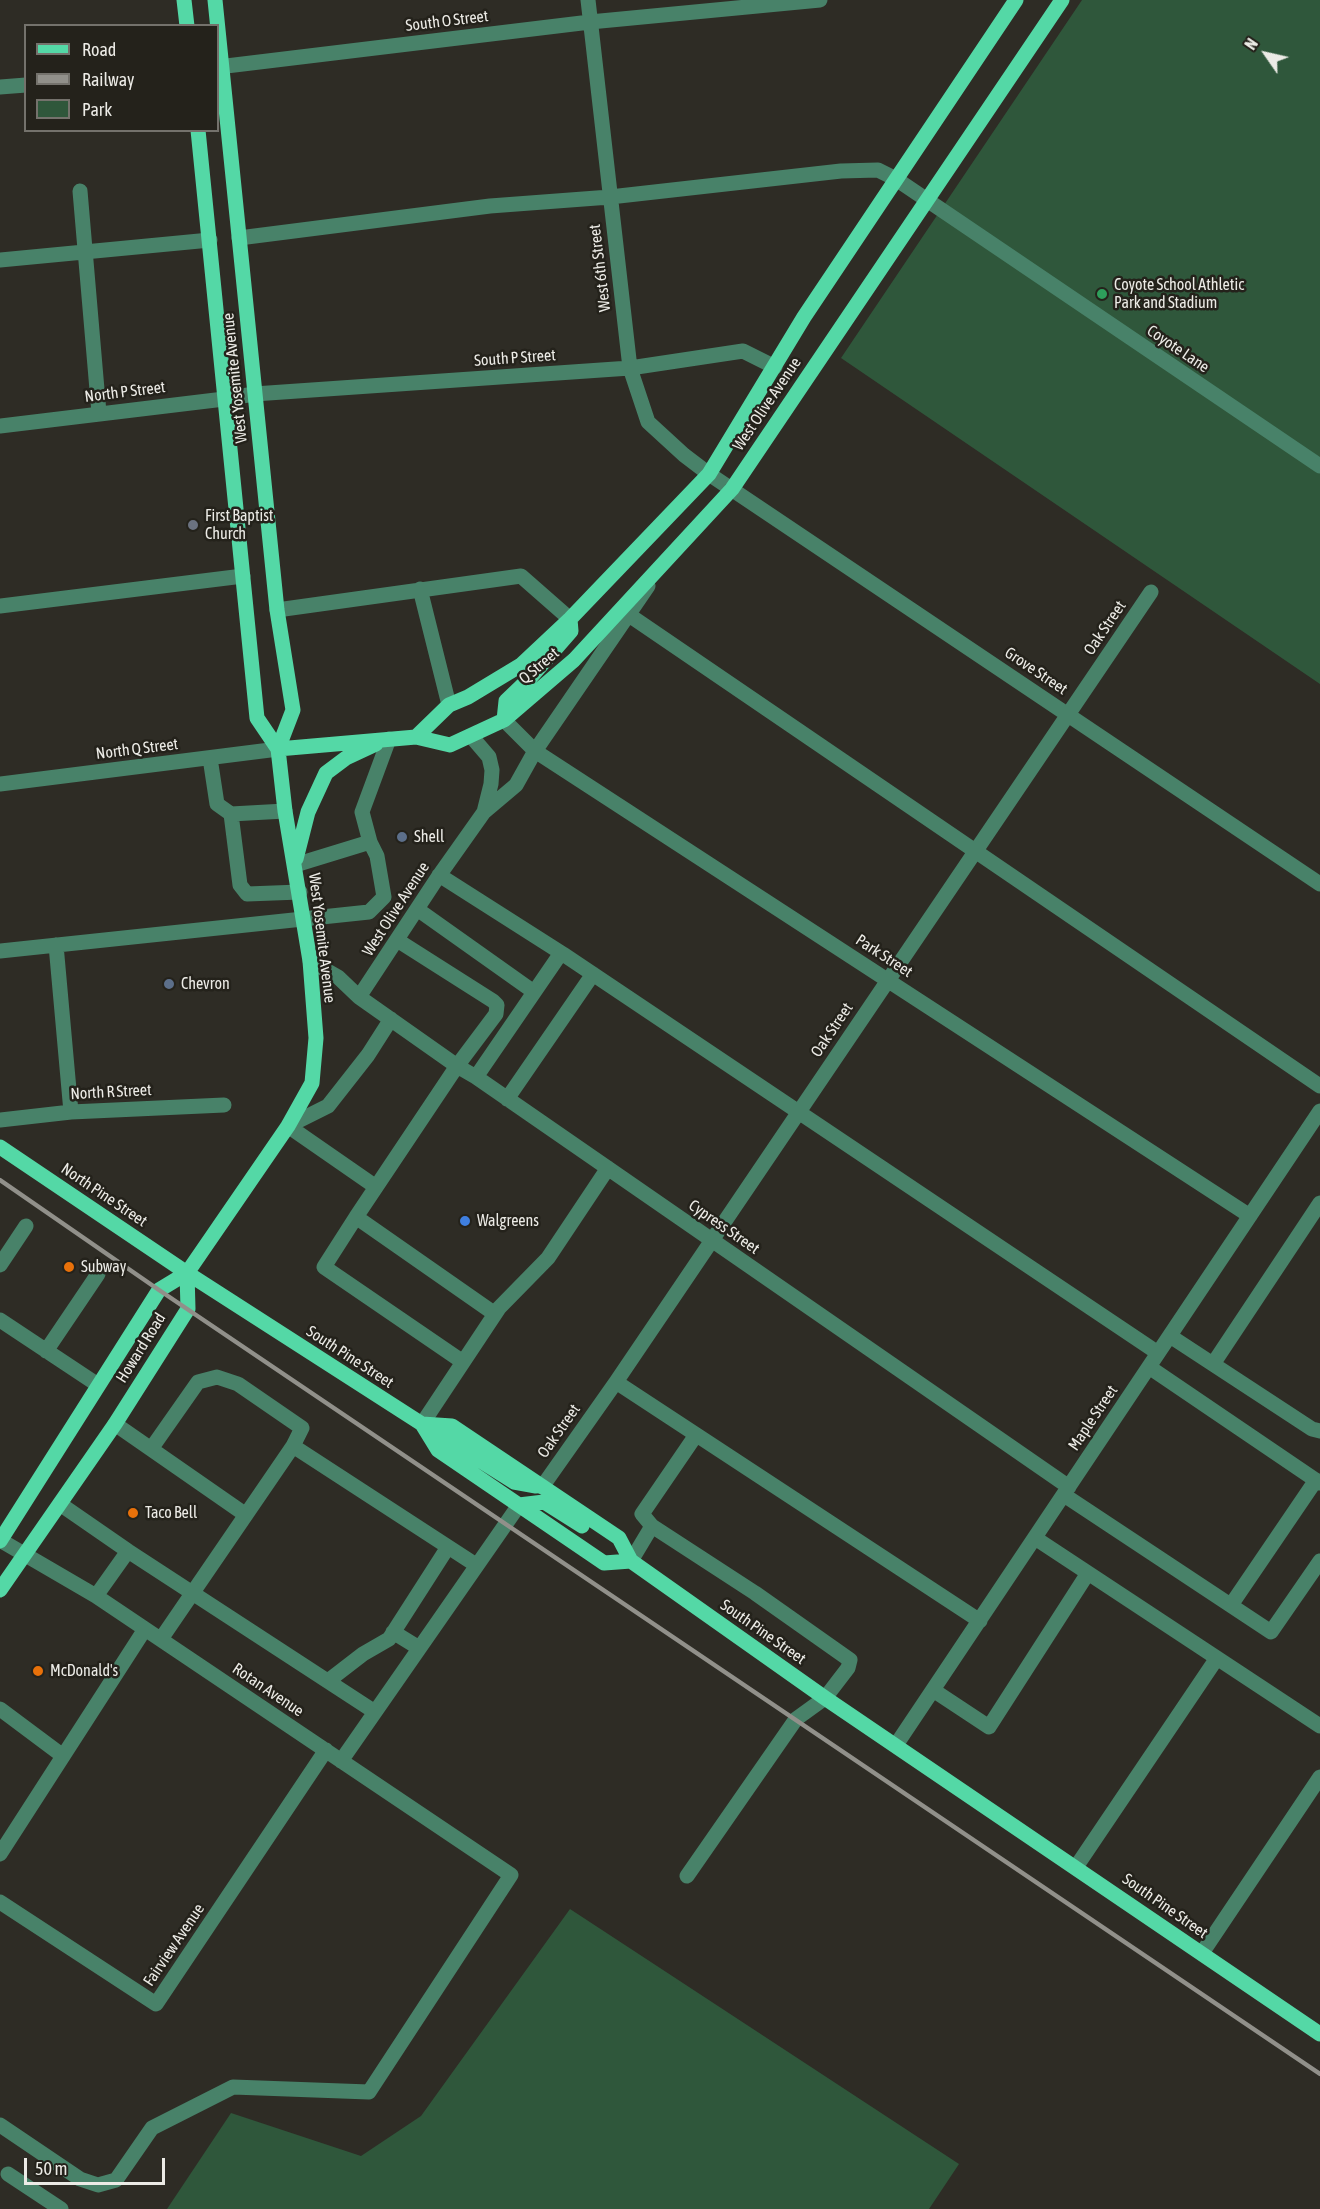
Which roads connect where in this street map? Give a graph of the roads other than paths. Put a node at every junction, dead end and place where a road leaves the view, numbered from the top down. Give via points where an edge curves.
1 (184, 0) edge
2 (214, 0) edge
3 (588, 0) edge
4 (820, 0) edge
5 (1016, 0) edge
6 (1062, 0) edge
7 (590, 22) junction
8 (187, 24) edge
9 (216, 24) edge
10 (220, 67) edge
11 (24, 85) edge
12 (0, 87) edge
13 (198, 132) edge
14 (896, 179) junction
15 (80, 191) dead end
16 (610, 197) junction
17 (927, 201) junction
18 (239, 238) junction
19 (210, 240) junction
20 (85, 251) junction
21 (0, 260) edge
22 (775, 367) junction
23 (630, 368) junction
24 (254, 393) junction
25 (224, 399) junction
26 (99, 413) junction
27 (0, 426) edge
28 (1320, 466) edge
29 (709, 474) junction
30 (732, 489) junction
31 (660, 569) junction
32 (243, 576) junction
33 (420, 589) junction
34 (1151, 592) dead end
35 (0, 606) edge
36 (277, 610) junction
37 (629, 615) junction
38 (570, 619) junction
39 (521, 665) joint
40 (449, 705) junction
41 (1068, 714) junction
42 (504, 720) junction
43 (416, 736) junction
44 (471, 736) junction
45 (387, 739) junction
46 (278, 749) junction
47 (535, 751) junction
48 (210, 758) junction
49 (0, 784) edge
50 (285, 811) junction
51 (484, 812) junction
52 (231, 814) junction
53 (370, 842) junction
54 (975, 851) junction
55 (295, 865) junction
56 (440, 875) junction
57 (1320, 884) edge
58 (300, 892) junction
59 (417, 909) junction
60 (304, 919) junction
61 (397, 940) junction
62 (56, 945) junction
63 (0, 951) edge
64 (561, 953) junction
65 (310, 961) junction
66 (593, 974) junction
67 (888, 980) junction
68 (534, 992) junction
69 (359, 997) junction
70 (391, 1019) junction
71 (457, 1066) junction
72 (476, 1077) junction
73 (1320, 1086) edge
74 (507, 1099) junction
75 (224, 1105) dead end
76 (71, 1112) junction
77 (799, 1112) junction
78 (1319, 1116) edge
79 (0, 1120) edge
80 (288, 1126) junction
81 (0, 1147) edge
82 (608, 1168) junction
83 (376, 1187) junction
84 (1320, 1203) edge
85 (1250, 1216) junction
86 (356, 1217) junction
87 (26, 1226) dead end
88 (712, 1240) junction
89 (0, 1265) edge
90 (187, 1273) junction
91 (98, 1274) dead end
92 (495, 1314) junction
93 (0, 1320) edge
94 (1170, 1336) junction
95 (46, 1351) junction
96 (1158, 1353) junction
97 (463, 1362) junction
98 (1213, 1364) junction
99 (1149, 1367) junction
100 (616, 1382) junction
101 (98, 1385) junction
102 (115, 1424) junction
103 (426, 1430) junction
104 (1320, 1431) edge
105 (696, 1435) junction
106 (293, 1446) junction
107 (151, 1449) junction
108 (1318, 1481) edge
109 (542, 1487) junction
110 (1067, 1491) junction
111 (60, 1504) junction
112 (519, 1505) junction
113 (246, 1515) junction
114 (652, 1526) junction
115 (1035, 1538) junction
116 (0, 1541) edge
117 (448, 1547) junction
118 (128, 1551) junction
119 (25, 1554) junction
120 (629, 1558) junction
121 (1320, 1561) edge
122 (476, 1565) junction
123 (1088, 1573) junction
124 (0, 1590) edge
125 (192, 1593) junction
126 (96, 1596) junction
127 (1231, 1605) junction
128 (980, 1621) junction
129 (145, 1629) junction
130 (393, 1632) junction
131 (160, 1640) junction
132 (419, 1648) junction
133 (1217, 1658) junction
134 (328, 1681) junction
135 (933, 1690) junction
136 (825, 1698) junction
137 (0, 1709) edge
138 (375, 1712) junction
139 (1320, 1726) edge
140 (896, 1745) junction
141 (326, 1750) junction
142 (63, 1756) junction
143 (341, 1761) junction
144 (1320, 1777) edge
145 (0, 1854) edge
146 (1076, 1867) junction
147 (687, 1876) dead end
148 (0, 1902) edge
149 (1202, 1953) junction
150 (1320, 2034) edge
151 (0, 2125) edge
152 (8, 2174) dead end
153 (61, 2209) edge

1 - 8 main road
2 - 9 main road, West Yosemite Avenue
3 - 7 street, West 6th Street
4 - 7 street, South O Street
5 - 14 main road, West Olive Avenue
6 - 17 main road, West Olive Avenue
7 - 10 street, South O Street
7 - 16 street, West 6th Street
10 - 18 main road, West Yosemite Avenue
11 - 12 street
13 - 19 main road, West Yosemite Avenue
14 - 16 street, Coyote Lane via 878,170 841,171
14 - 17 street, Coyote Lane
14 - 22 main road, West Olive Avenue
15 - 20 street
16 - 18 street, Coyote Lane via 490,206
16 - 23 street, West 6th Street
17 - 28 street, Coyote Lane
17 - 30 main road, West Olive Avenue
18 - 24 main road, West Yosemite Avenue
19 - 20 street
19 - 25 main road, West Yosemite Avenue
20 - 21 street
20 - 26 street
22 - 23 street, South P Street via 743,351
22 - 29 main road, West Olive Avenue
23 - 24 street, South P Street
23 - 29 street, West 6th Street via 648,422
24 - 25 street, North P Street
24 - 36 main road, West Yosemite Avenue
25 - 26 street, North P Street
25 - 32 main road, West Yosemite Avenue
26 - 27 street, North P Street
29 - 30 street, West 6th Street
29 - 38 main road, West Olive Avenue
30 - 31 main road, West Olive Avenue
30 - 41 street, Grove Street
31 - 37 street, West Olive Avenue
31 - 42 main road, Q Street via 574,660
32 - 35 street
32 - 46 main road, West Yosemite Avenue via 257,718
33 - 36 street
33 - 38 street via 521,576
33 - 40 street
34 - 41 street, Oak Street
36 - 46 main road, West Yosemite Avenue via 293,710
37 - 47 street, West Olive Avenue
37 - 54 street
38 - 39 main road, West Olive Avenue
38 - 42 main road via 571,631 506,701
39 - 40 main road, Q Street
40 - 43 main road, Q Street
41 - 54 street, Oak Street
41 - 57 street, Grove Street
42 - 44 main road, Q Street
42 - 47 street, Park Street
43 - 44 main road, Q Street via 450,745
43 - 45 main road, Q Street
44 - 51 street, West Olive Avenue via 489,757 492,770
45 - 46 main road, Q Street
45 - 53 street via 362,812
45 - 55 main road via 346,758 326,773 308,812
46 - 48 street, North Q Street
46 - 50 main road, West Yosemite Avenue
47 - 51 street, West Olive Avenue via 516,785
47 - 67 street, Park Street
48 - 49 street, North Q Street
48 - 52 street via 217,804
50 - 52 street
50 - 55 main road, West Yosemite Avenue
51 - 56 street, West Olive Avenue
52 - 58 street via 240,885 247,894
53 - 55 street
53 - 60 street via 378,856 384,897 369,912
54 - 67 street, Oak Street
54 - 73 street
55 - 58 main road, West Yosemite Avenue
56 - 59 street, West Olive Avenue
56 - 64 street
58 - 60 main road, West Yosemite Avenue
59 - 61 street, West Olive Avenue
59 - 68 street
60 - 62 street
60 - 65 main road, West Yosemite Avenue
61 - 69 street, West Olive Avenue
61 - 71 street via 497,1005 496,1014
62 - 63 street
62 - 76 street
64 - 66 street
64 - 68 street
65 - 69 street, Cypress Street via 338,977
65 - 80 main road, West Yosemite Avenue via 316,1038 312,1083
66 - 74 street
66 - 77 street
67 - 77 street, Oak Street
67 - 85 street, Park Street
68 - 72 street
69 - 70 street, Cypress Street
70 - 71 street, Cypress Street
70 - 80 street via 328,1106
71 - 72 street, Cypress Street
71 - 83 street
72 - 74 street, Cypress Street
74 - 82 street, Cypress Street
75 - 76 street, North R Street
76 - 79 street, North R Street
77 - 88 street, Oak Street
77 - 96 street
78 - 85 street, Maple Street
80 - 83 street
80 - 90 main road
81 - 90 main road, North Pine Street
82 - 88 street, Cypress Street
82 - 92 street via 548,1258
83 - 86 street
84 - 98 street
85 - 94 street, Maple Street
86 - 92 street
86 - 97 street via 324,1267
87 - 89 street
88 - 100 street, Oak Street
88 - 110 street, Cypress Street
90 - 101 main road, Howard Road via 159,1290
90 - 102 main road, Howard Road via 188,1309
90 - 103 main road, South Pine Street
91 - 95 street
92 - 97 street
93 - 95 street
94 - 96 street, Maple Street
94 - 98 street
95 - 101 street
96 - 99 street, Maple Street
97 - 103 street
98 - 104 street
99 - 108 street
99 - 110 street, Maple Street
100 - 105 street
100 - 109 street, Oak Street
101 - 116 main road, Howard Road
102 - 107 street
102 - 111 main road, Howard Road
103 - 109 main road via 452,1426
103 - 112 main road, South Pine Street via 438,1450
105 - 114 street via 642,1514
105 - 128 street
106 - 107 street via 302,1428 238,1384 217,1377 198,1382
106 - 113 street
106 - 117 street
107 - 113 street
108 - 127 street
109 - 120 main road via 619,1538
110 - 115 street, Maple Street
110 - 127 street, Cypress Street
111 - 118 street
111 - 119 main road, Howard Road
112 - 120 main road, South Pine Street via 604,1563
112 - 122 street
113 - 125 street
114 - 120 street
114 - 136 street via 850,1660
115 - 123 street
115 - 128 street, Maple Street
116 - 119 street, Rotan Avenue
117 - 122 street
117 - 130 street
118 - 125 street
118 - 126 street
119 - 124 main road, Howard Road
119 - 126 street, Rotan Avenue
120 - 136 main road, South Pine Street
121 - 127 street, Cypress Street via 1271,1632
122 - 132 street
123 - 133 street
123 - 135 street via 989,1727
125 - 131 street
125 - 134 street
126 - 129 street, Rotan Avenue
128 - 135 street, Maple Street
129 - 131 street, Rotan Avenue
129 - 142 street
130 - 132 street
130 - 134 street via 389,1639
131 - 141 street, Rotan Avenue
132 - 138 street
133 - 139 street
133 - 146 street
134 - 138 street
135 - 140 street, Maple Street
136 - 140 main road, South Pine Street
136 - 147 street via 796,1719
137 - 142 street
138 - 143 street
140 - 146 main road, South Pine Street
141 - 143 street, Rotan Avenue
141 - 148 street, Fairview Avenue via 156,2004
142 - 145 street
143 - 151 street, Rotan Avenue via 512,1875 369,2092 233,2087 152,2128 116,2180 98,2185 80,2179
144 - 149 street
146 - 149 main road, South Pine Street
149 - 150 main road, South Pine Street
152 - 153 street

